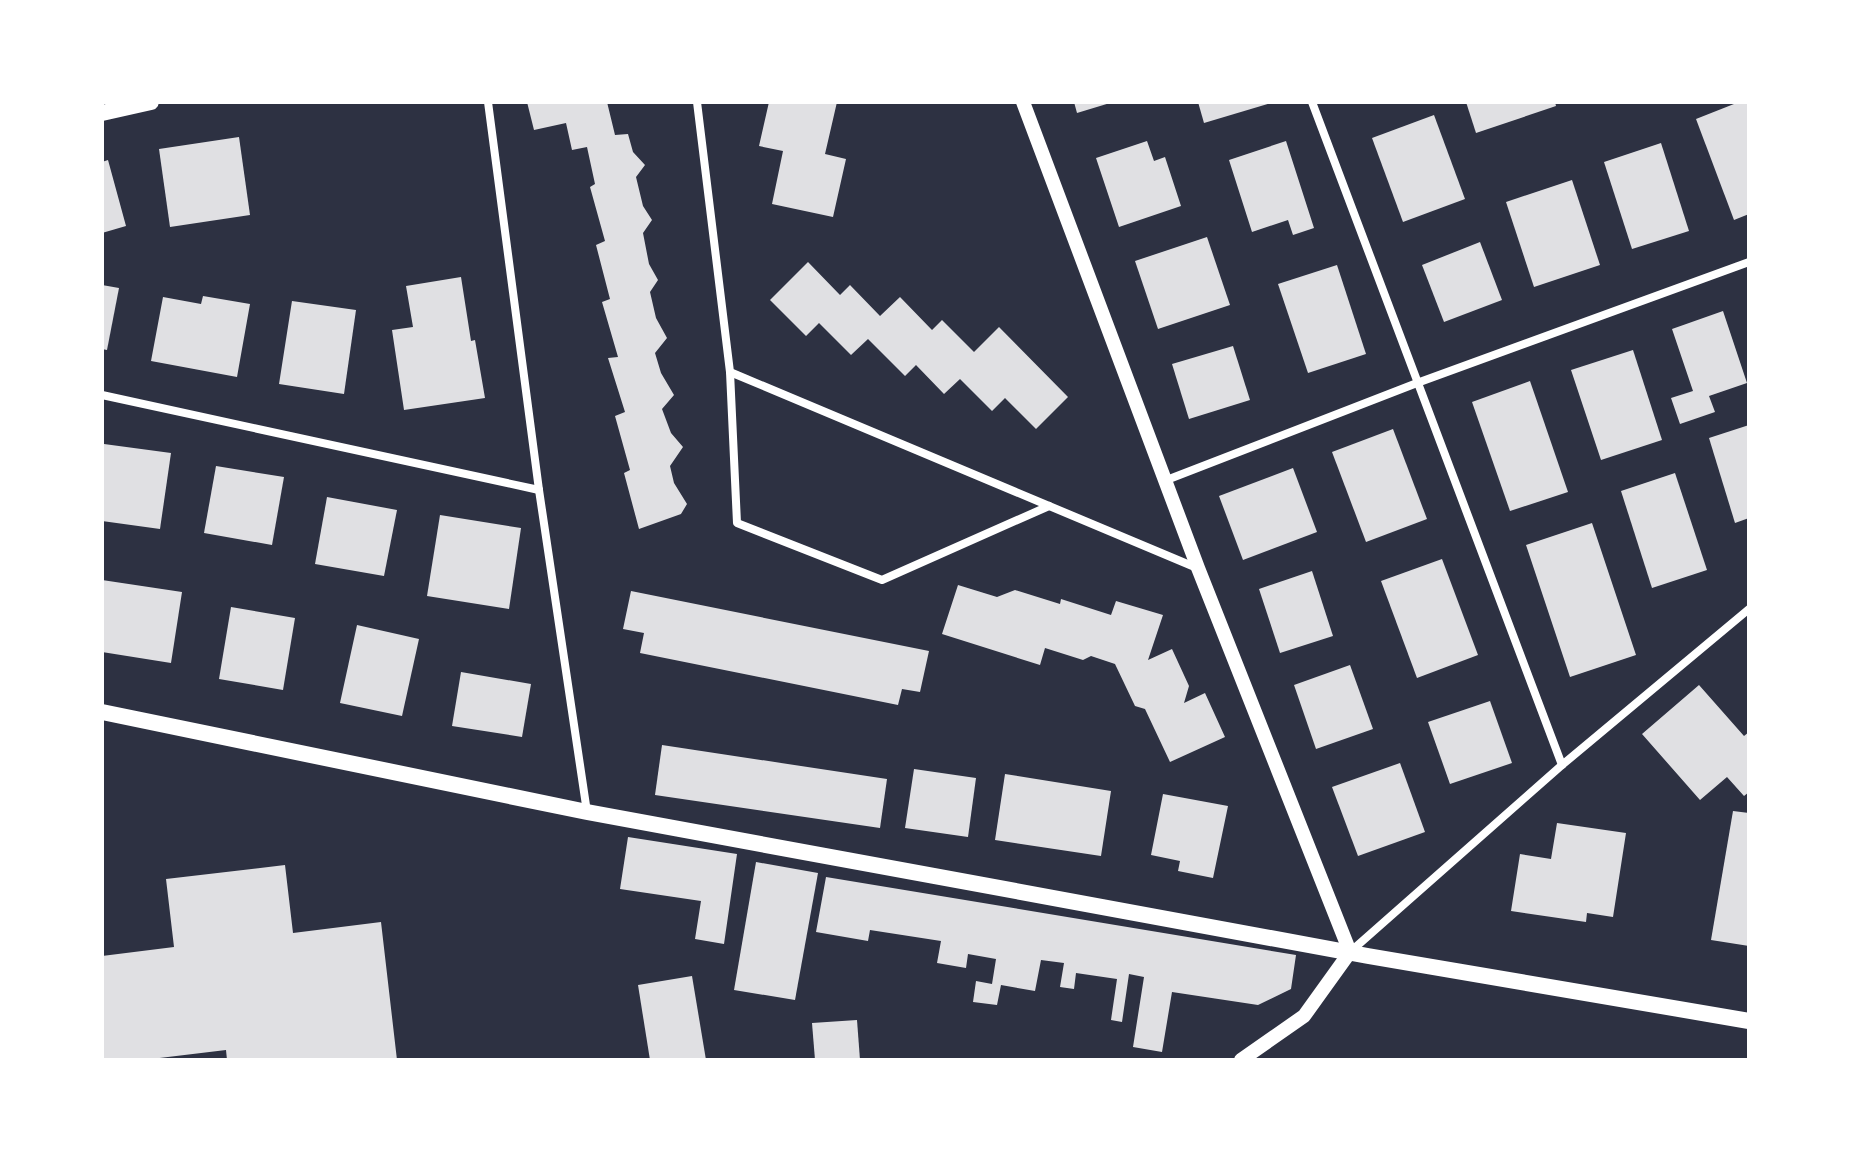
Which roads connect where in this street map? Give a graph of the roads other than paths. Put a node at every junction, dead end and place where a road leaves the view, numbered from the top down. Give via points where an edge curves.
1 (151, 102) edge
2 (488, 102) edge
3 (697, 102) edge
4 (1023, 102) edge
5 (1312, 102) edge
6 (102, 113) edge
7 (1749, 262) edge
8 (730, 372) junction
9 (1417, 383) junction
10 (102, 395) edge
11 (1164, 481) junction
12 (539, 490) junction
13 (1049, 506) junction
14 (1198, 568) junction
15 (1749, 609) edge
16 (102, 712) edge
17 (1562, 765) junction
18 (587, 812) junction
19 (1350, 952) junction
20 (1749, 1021) edge
21 (1241, 1060) edge

1 - 6 main road
2 - 12 street
3 - 8 street
4 - 11 street
5 - 9 street
7 - 9 street
8 - 13 street
8 - 13 street via 737,523 882,580
9 - 11 street
9 - 17 street
10 - 12 street
11 - 14 street
12 - 18 street
13 - 14 street
14 - 19 street
15 - 17 street
16 - 18 main road
17 - 19 street
18 - 19 main road
19 - 20 main road
19 - 21 street via 1304,1016

